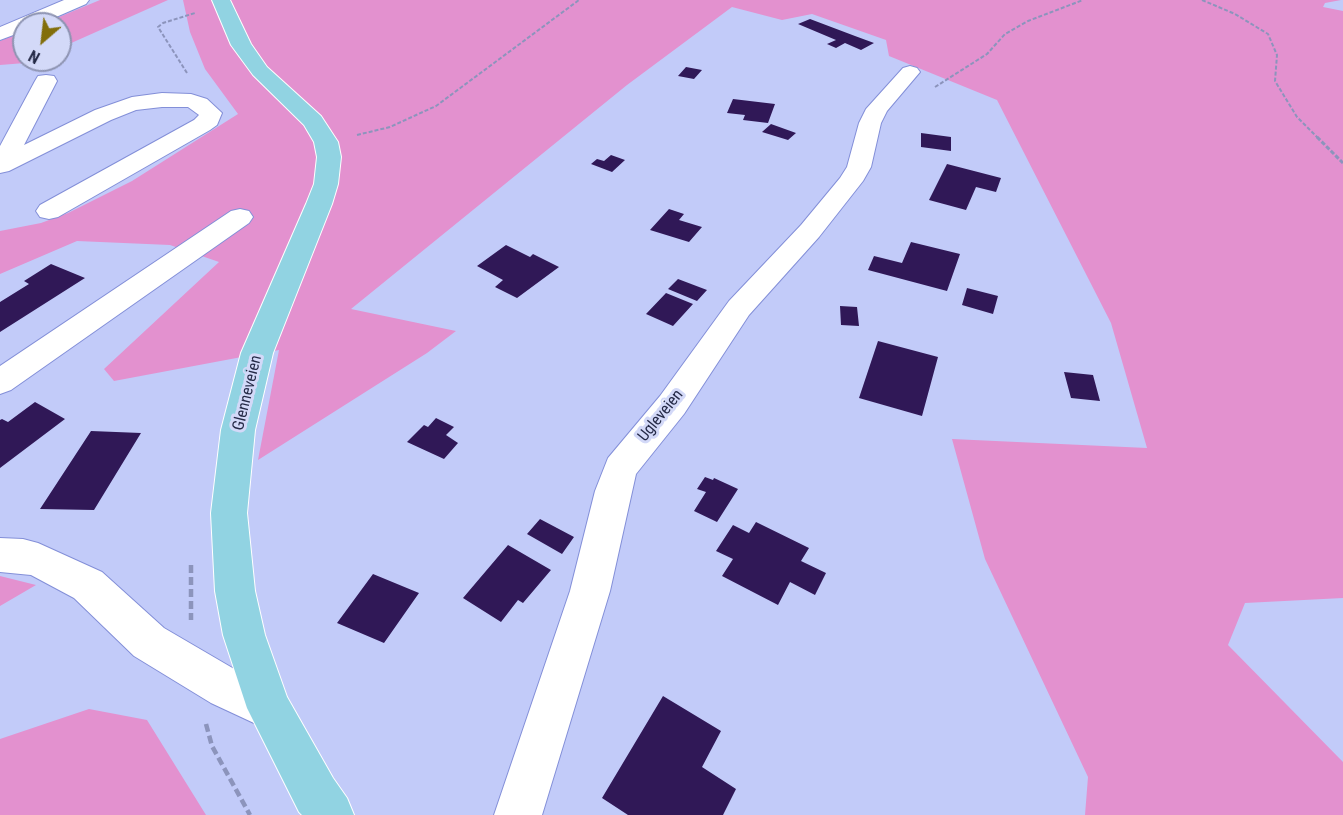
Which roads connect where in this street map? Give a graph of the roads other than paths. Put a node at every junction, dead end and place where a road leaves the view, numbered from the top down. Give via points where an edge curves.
1 (76, 1) edge
2 (211, 6) edge
3 (0, 34) edge
4 (922, 80) road end
5 (46, 81) dead end
6 (1, 165) edge
7 (49, 211) dead end
8 (240, 217) dead end
9 (0, 382) edge
10 (0, 555) edge
11 (269, 708) junction
12 (330, 815) edge
13 (518, 815) edge

1 - 3 street
2 - 11 main road, Glenneveien via 260,71 313,122 326,142 329,157 326,184 257,353 238,430 232,475 230,522 235,591 244,635
4 - 13 street, Ugleveien via 878,110 851,181 739,308 672,405 620,468 590,591
5 - 6 street
6 - 7 street via 119,108 146,102 183,101 199,104 211,113 209,120
8 - 9 street
10 - 11 street via 38,560 71,575 88,585 149,642 226,688
11 - 12 main road, Glenneveien

